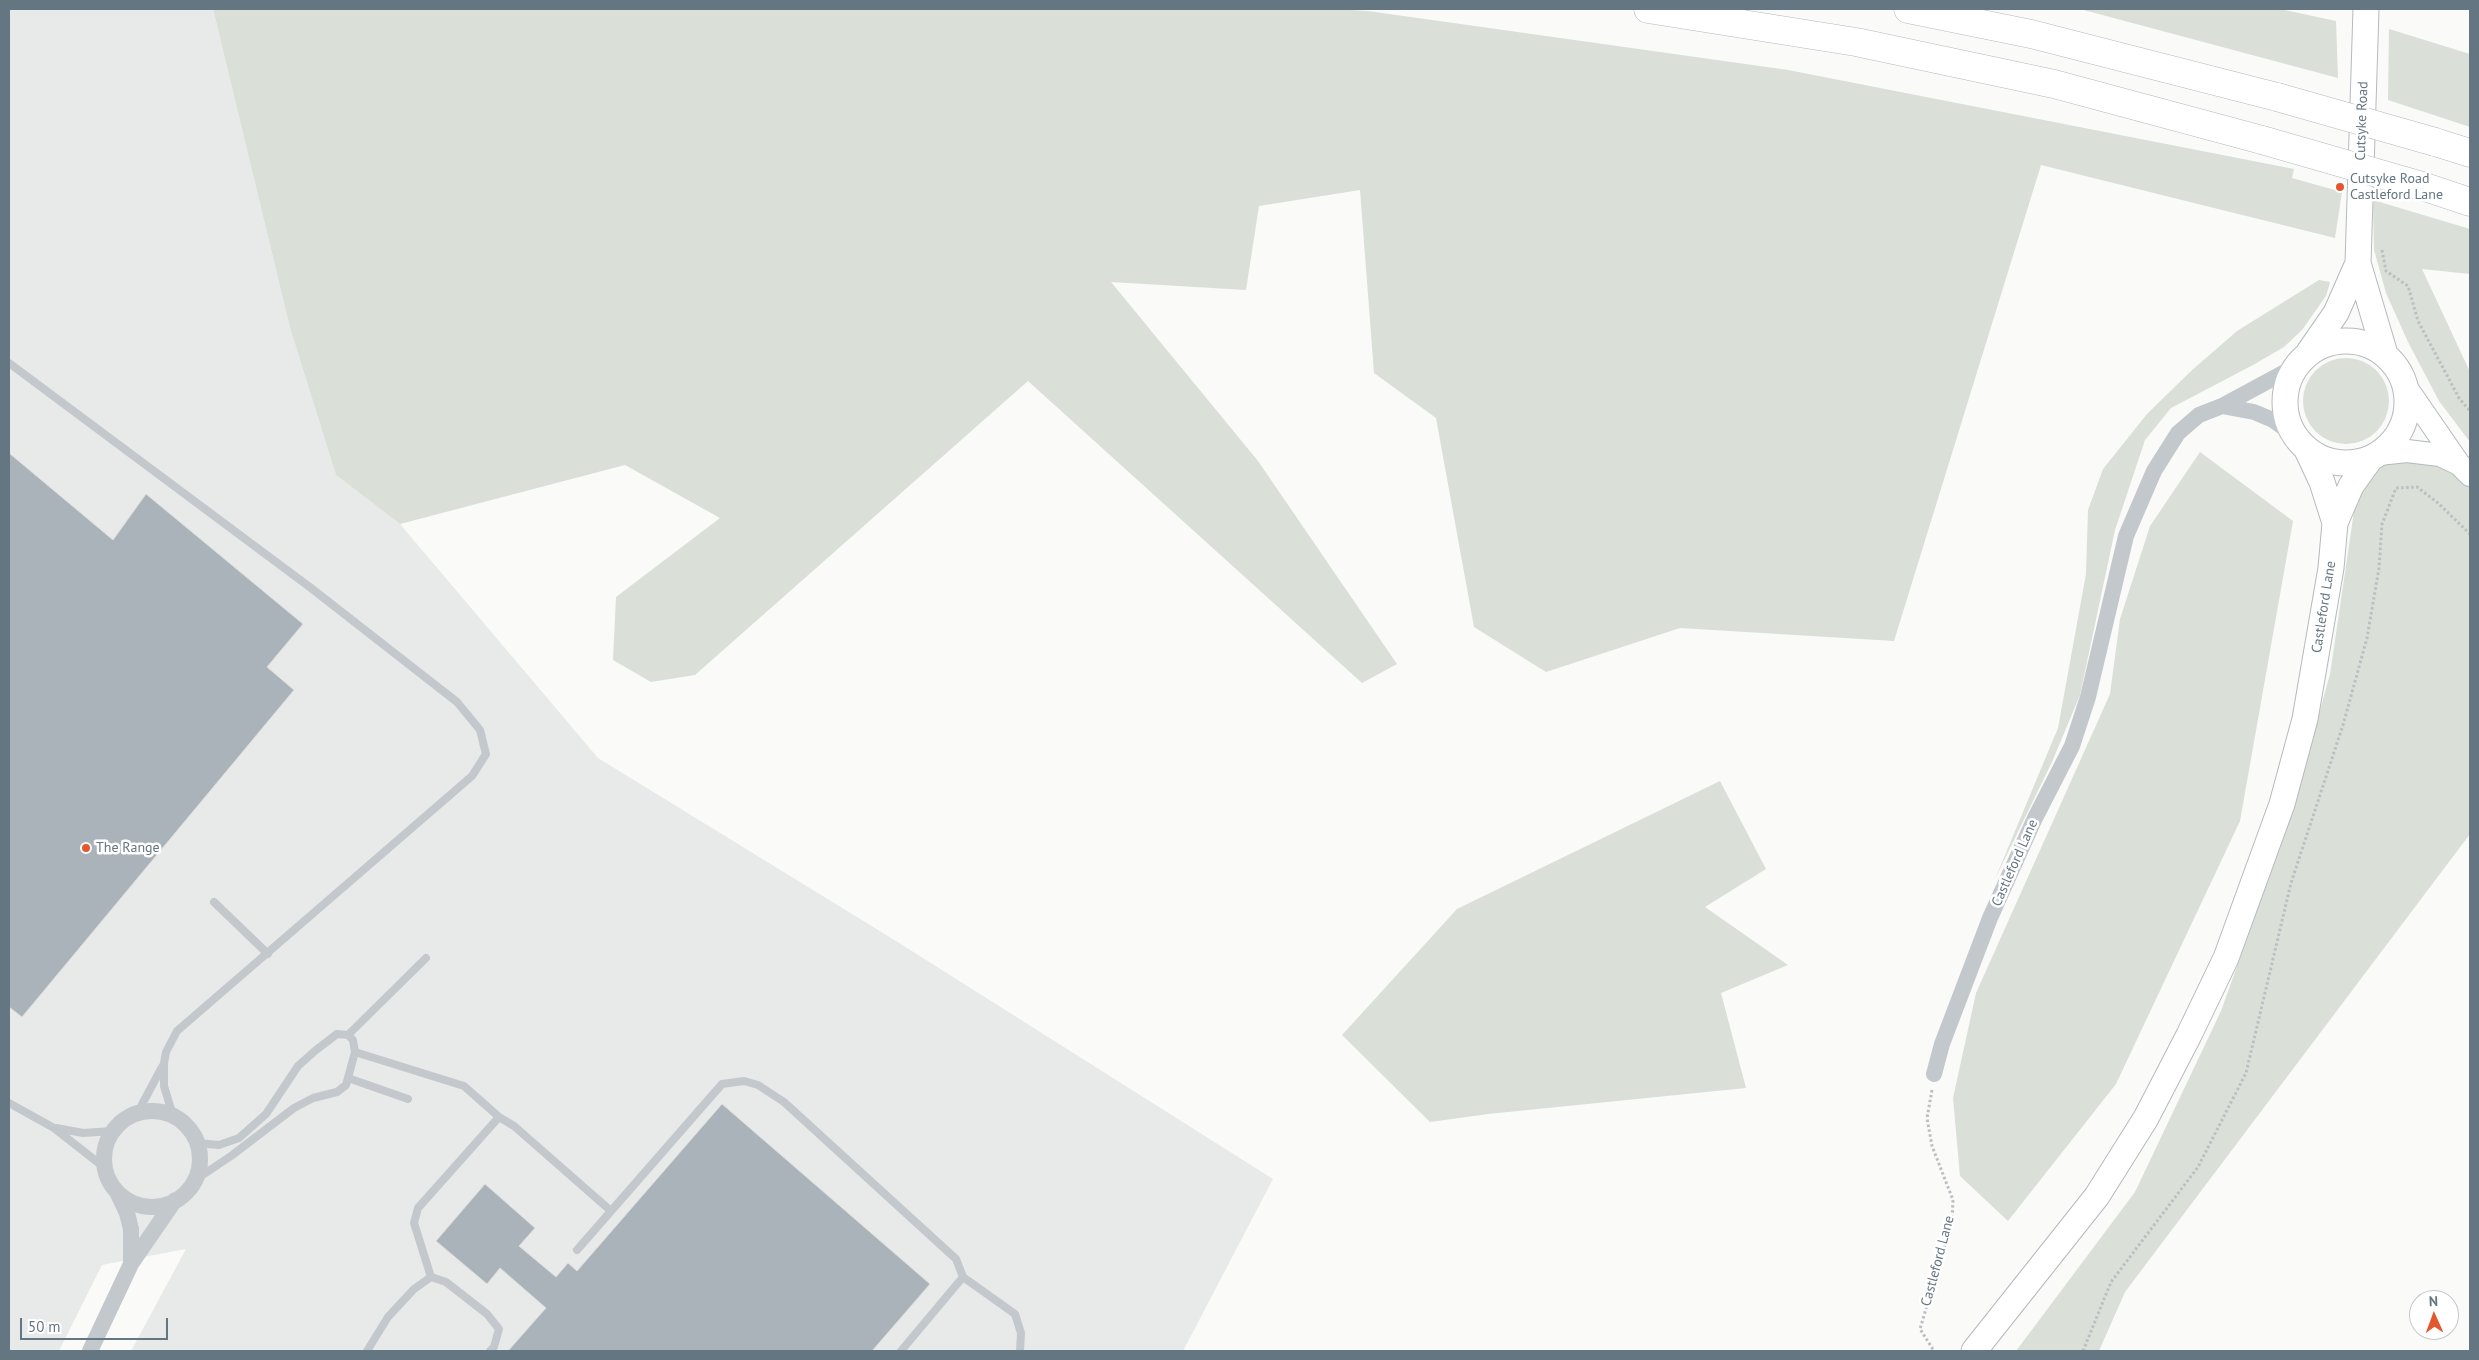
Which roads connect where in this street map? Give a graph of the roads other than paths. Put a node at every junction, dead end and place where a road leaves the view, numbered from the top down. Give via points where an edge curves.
1 (1648, 9) edge
2 (1908, 9) edge
3 (2366, 9) edge
4 (2470, 153) edge
5 (2470, 202) edge
6 (2358, 263) junction
7 (2385, 354) junction
8 (2303, 359) junction
9 (9, 363) edge
10 (2406, 387) junction
11 (2222, 406) junction
12 (2300, 442) junction
13 (2375, 456) junction
14 (2465, 469) edge
15 (2335, 523) junction
16 (214, 902) dead end
17 (268, 954) junction
18 (426, 958) dead end
19 (348, 1035) junction
20 (355, 1052) junction
21 (164, 1063) junction
22 (1934, 1074) road end
23 (348, 1078) junction
24 (408, 1099) dead end
25 (9, 1103) edge
26 (138, 1112) junction
27 (173, 1116) junction
28 (499, 1118) junction
29 (54, 1128) junction
30 (112, 1131) junction
31 (197, 1144) junction
32 (105, 1168) junction
33 (195, 1180) junction
34 (116, 1192) junction
35 (175, 1200) junction
36 (611, 1212) junction
37 (577, 1250) dead end
38 (131, 1264) junction
39 (431, 1276) junction
40 (963, 1277) junction
41 (90, 1351) edge
42 (366, 1351) edge
43 (490, 1351) edge
44 (901, 1351) edge
45 (1020, 1351) edge
46 (1974, 1351) edge

1 - 5 highway, bridge via 1856,42 2054,84 2262,140
2 - 4 highway, bridge via 2031,34 2277,97
3 - 6 main road, Cutsyke Road
6 - 7 main road, Cutsyke Road
6 - 8 main road, Cutsyke Road via 2336,313
7 - 8 main road via 2367,343 2346,341 2323,345
7 - 10 main road via 2402,376
8 - 11 street, Castleford Lane
8 - 12 main road via 2291,375 2284,402 2286,416
9 - 17 lane via 450,696 480,730 486,754 472,776
10 - 13 main road via 2408,408 2404,422 2394,440
10 - 14 main road
11 - 12 street, Castleford Lane via 2254,412 2273,420
11 - 22 street, Castleford Lane via 2199,414 2178,433 2147,487 2126,536 2088,697 2072,746 1990,918 1942,1044
12 - 13 main road via 2324,459 2338,463 2361,462
12 - 15 main road, Castleford Lane via 2322,482
13 - 14 main road via 2407,451 2440,455
13 - 15 main road, Castleford Lane via 2351,486
15 - 46 main road, Castleford Lane via 2331,568 2305,719 2282,804 2226,958 2190,1036 2146,1118 2097,1196
16 - 17 lane
17 - 21 lane via 177,1031
18 - 19 lane
19 - 20 lane via 353,1040
19 - 31 lane via 337,1034 298,1066 266,1114 239,1138 219,1145
20 - 23 lane
20 - 28 lane via 464,1086
21 - 26 lane
21 - 27 lane via 164,1086
23 - 24 lane
23 - 33 lane via 346,1085 337,1092 313,1098 294,1108
25 - 29 lane
26 - 27 street via 154,1110
26 - 30 street via 124,1119
27 - 31 street via 191,1130
28 - 36 lane via 514,1126
28 - 39 lane via 418,1208 414,1223
29 - 30 lane via 83,1133
29 - 32 lane
30 - 32 street via 105,1145
31 - 33 street via 200,1158
32 - 34 street
33 - 35 street via 186,1193
34 - 35 street via 144,1206 160,1206
34 - 38 street via 131,1229
35 - 38 street
36 - 37 lane
36 - 40 lane via 722,1084 744,1081 758,1085 784,1102 950,1253
38 - 41 street
39 - 42 lane via 388,1317
39 - 43 lane via 446,1282 487,1314 499,1329
40 - 44 lane
40 - 45 lane via 1015,1314 1021,1333

